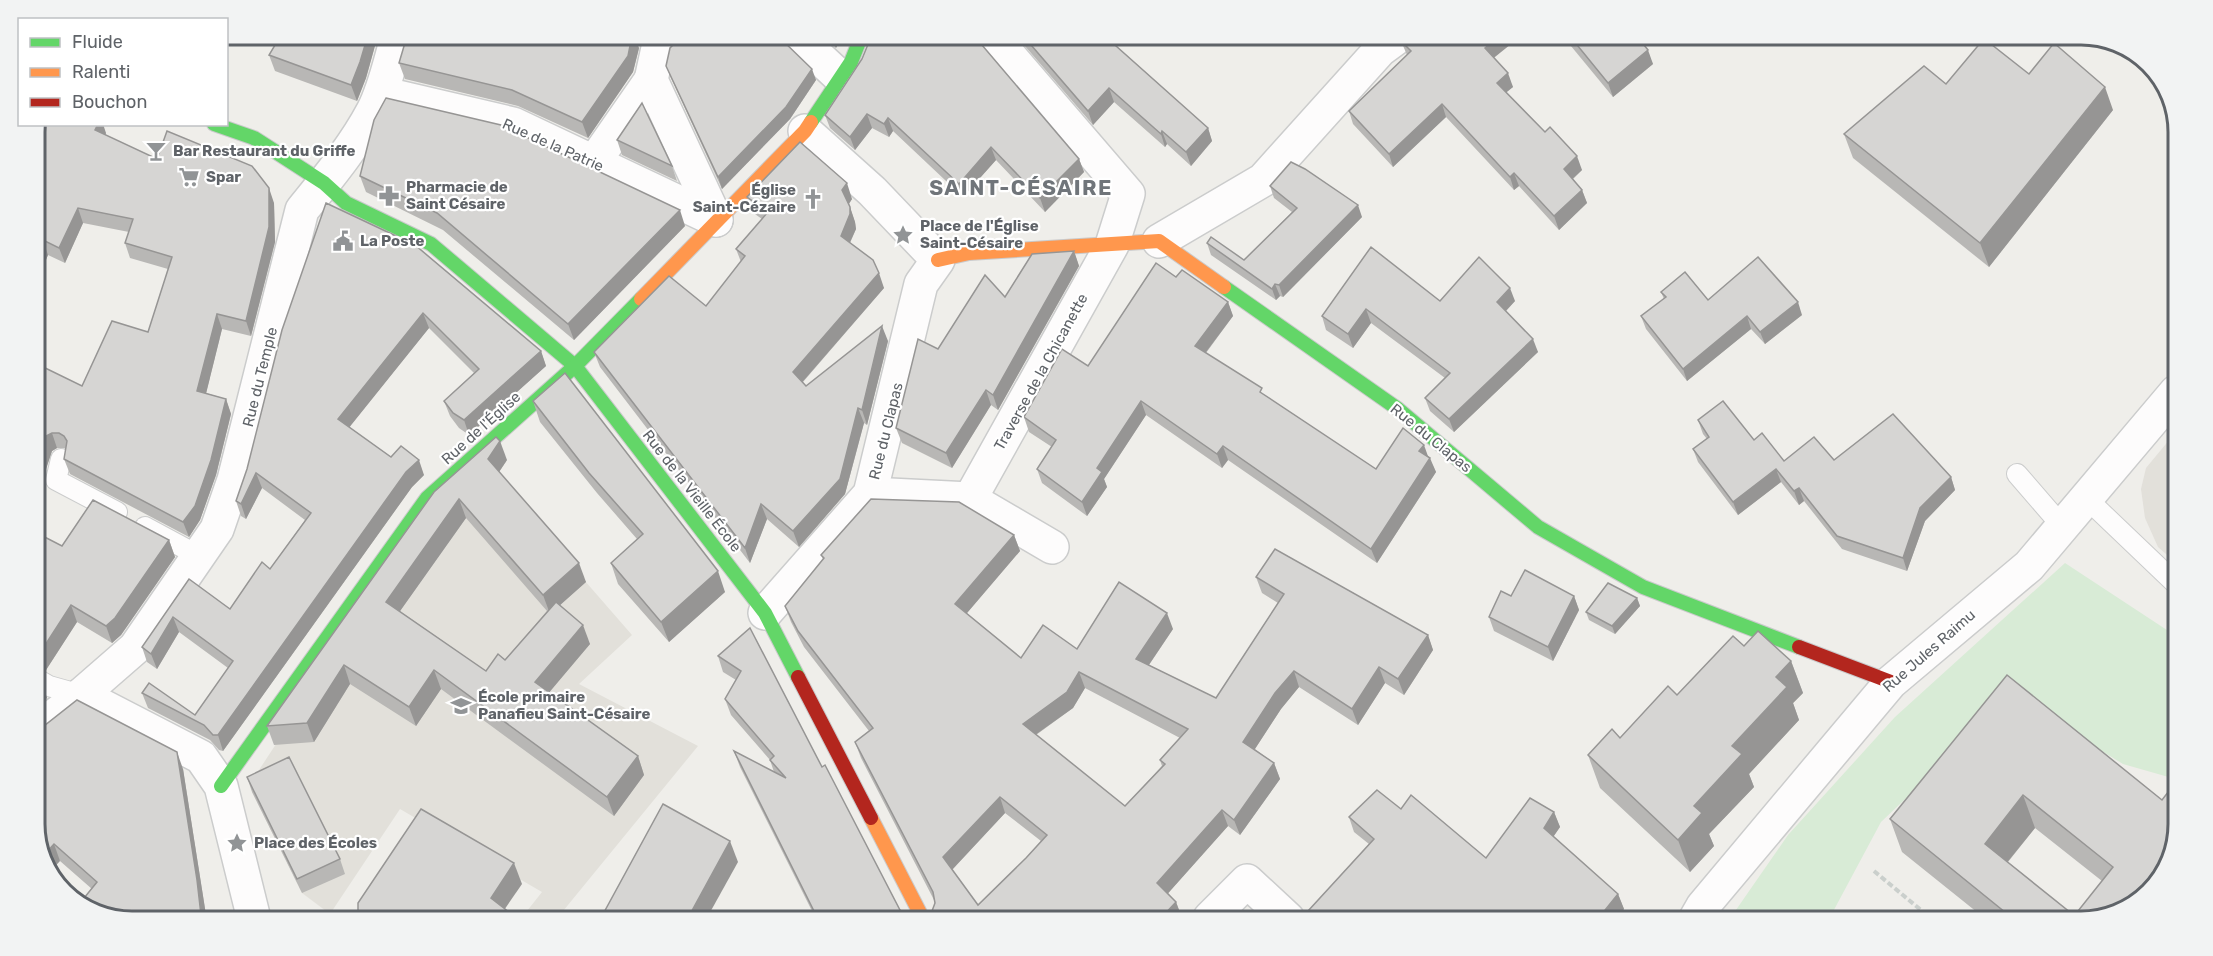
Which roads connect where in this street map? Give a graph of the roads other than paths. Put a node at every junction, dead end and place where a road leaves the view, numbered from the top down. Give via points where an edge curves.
1 (395, 45) edge
2 (661, 45) edge
3 (806, 45) edge
4 (858, 45) edge
5 (1000, 45) edge
6 (1388, 45) edge
7 (840, 77) junction
8 (651, 80) junction
9 (381, 93) junction
10 (220, 126) edge
11 (805, 130) junction
12 (594, 162) junction
13 (324, 183) junction
14 (716, 220) junction
15 (1159, 241) junction
16 (1112, 245) junction
17 (943, 266) junction
18 (575, 366) junction
19 (2168, 402) edge
20 (61, 459) dead end
21 (2017, 474) dead end
22 (870, 494) junction
23 (2086, 498) junction
24 (969, 499) junction
25 (2062, 526) junction
26 (1052, 547) dead end
27 (199, 556) junction
28 (2168, 576) edge
29 (765, 613) junction
30 (1891, 682) junction
31 (45, 684) edge
32 (81, 695) junction
33 (45, 723) edge
34 (220, 786) junction
35 (252, 911) edge
36 (919, 911) edge
37 (1217, 911) edge
38 (1279, 911) edge
39 (1700, 911) edge

1 - 9 street, Rue du Temple
2 - 8 street
3 - 7 street
4 - 7 street, Rue de l'Église
5 - 16 street, Traverse de la Chicanette via 1128,194
6 - 15 street via 1263,180
7 - 11 street, Rue de l'Église
8 - 12 street
8 - 14 street
9 - 12 street, Rue de la Patrie via 513,124
9 - 13 street, Rue du Temple
10 - 13 street, Rue de la Vieille École via 254,138
11 - 14 street, Rue de l'Église
11 - 17 street via 872,191
12 - 14 street, Rue de la Patrie
13 - 18 street, Rue de la Vieille École via 346,203 431,244
13 - 27 street, Rue du Temple via 302,210 234,480 217,529
14 - 18 street, Rue de l'Église
15 - 16 street
15 - 30 street, Rue du Clapas via 1398,410 1538,527 1642,587
16 - 17 street
16 - 24 street, Traverse de la Chicanette
17 - 22 street, Rue du Clapas
18 - 29 street, Rue de la Vieille École
18 - 34 street, Rue de l'Église via 427,498
19 - 23 street, Rue Jules Raimu
20 - 27 lane via 56,480
21 - 25 lane
22 - 24 street
22 - 29 street, Rue du Clapas
23 - 25 street, Rue Jules Raimu
23 - 28 lane
24 - 26 street
25 - 30 street, Rue Jules Raimu via 2029,566
27 - 32 street, Rue du Temple via 135,648
29 - 36 street, Rue de la Vieille École
30 - 39 street, Rue Jules Raimu
31 - 32 lane
32 - 33 street, Rue du Temple
32 - 34 street via 201,757
34 - 35 street
37 - 38 street via 1247,881

